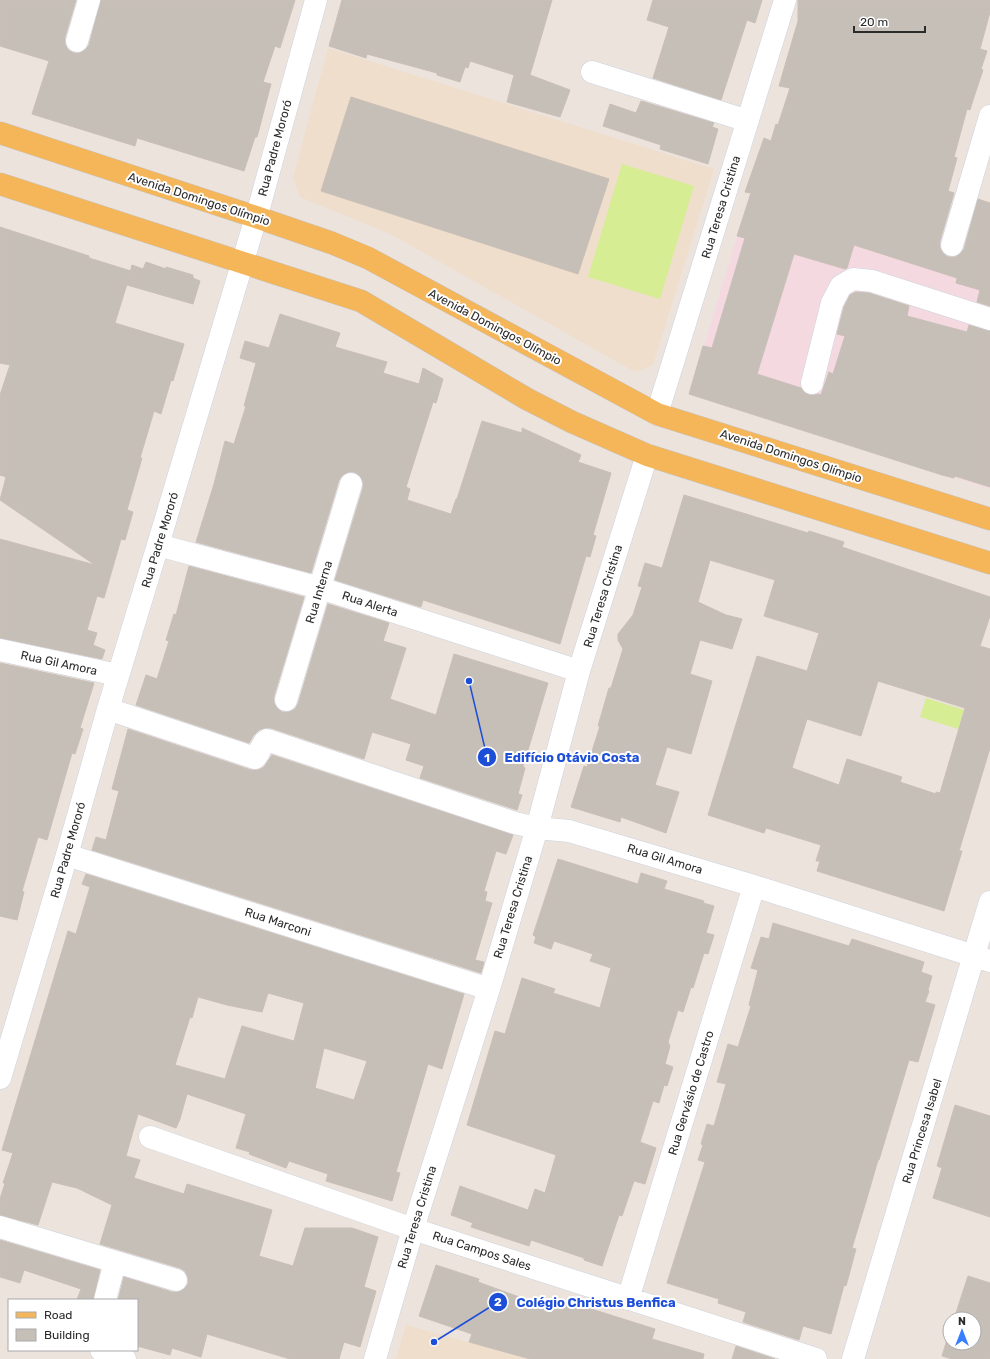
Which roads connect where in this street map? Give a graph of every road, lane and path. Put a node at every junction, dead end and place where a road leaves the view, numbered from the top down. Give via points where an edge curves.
1 (89, 0) edge
2 (316, 0) edge
3 (785, 0) edge
4 (77, 41) dead end
5 (592, 72) dead end
6 (990, 116) edge
7 (748, 120) junction
8 (0, 133) edge
9 (0, 184) edge
10 (256, 217) junction
11 (952, 245) dead end
12 (242, 262) junction
13 (990, 319) edge
14 (812, 383) dead end
15 (657, 414) junction
16 (647, 455) junction
17 (351, 484) dead end
18 (990, 519) edge
19 (158, 545) junction
20 (990, 563) edge
21 (320, 588) junction
22 (0, 650) edge
23 (579, 671) junction
24 (118, 675) junction
25 (286, 700) dead end
26 (108, 709) junction
27 (537, 828) junction
28 (67, 855) junction
29 (754, 886) junction
30 (990, 902) edge
31 (982, 959) edge
32 (489, 988) junction
33 (0, 1078) edge
34 (150, 1137) dead end
35 (0, 1226) edge
36 (413, 1229) junction
37 (115, 1262) junction
38 (176, 1280) dead end
39 (105, 1299) edge
40 (628, 1299) junction
41 (104, 1351) edge
42 (125, 1359) edge
43 (376, 1359) edge
44 (816, 1359) edge
45 (853, 1359) edge

1 - 4 street
2 - 10 street, Rua Padre Mororó
3 - 7 street, Rua Teresa Cristina
5 - 7 street
6 - 11 street
7 - 15 street, Rua Teresa Cristina
8 - 10 main road, Avenida Domingos Olímpio
9 - 12 main road
10 - 12 street, Rua Padre Mororó
10 - 15 main road, Avenida Domingos Olímpio via 368,258
12 - 16 main road via 361,301 527,399
12 - 19 street, Rua Padre Mororó
13 - 14 street via 872,281 853,278 840,286 832,303
15 - 18 main road, Avenida Domingos Olímpio
16 - 20 main road
16 - 23 street, Rua Teresa Cristina
17 - 21 street, Rua Interna
19 - 21 street, Rua Alerta
19 - 24 street, Rua Padre Mororó
21 - 23 street, Rua Alerta
21 - 25 street, Rua Interna
22 - 24 street, Rua Gil Amora
23 - 27 street, Rua Teresa Cristina
24 - 26 street, Rua Padre Mororó
26 - 27 street, Rua Gil Amora via 255,758 267,740 515,823
26 - 28 street, Rua Padre Mororó
27 - 29 street, Rua Gil Amora via 569,830
27 - 32 street, Rua Teresa Cristina
28 - 32 street, Rua Marconi
28 - 33 street, Rua Padre Mororó
29 - 31 street, Rua Gil Amora
29 - 40 street, Rua Gervásio de Castro
30 - 31 street, Rua Princesa Isabel
31 - 45 street, Rua Princesa Isabel
32 - 36 street, Rua Teresa Cristina
34 - 36 street, Rua Campos Sales
35 - 37 street
36 - 40 street, Rua Campos Sales
36 - 43 street, Rua Teresa Cristina
37 - 38 street
37 - 39 street
40 - 44 street, Rua Campos Sales
41 - 42 street

